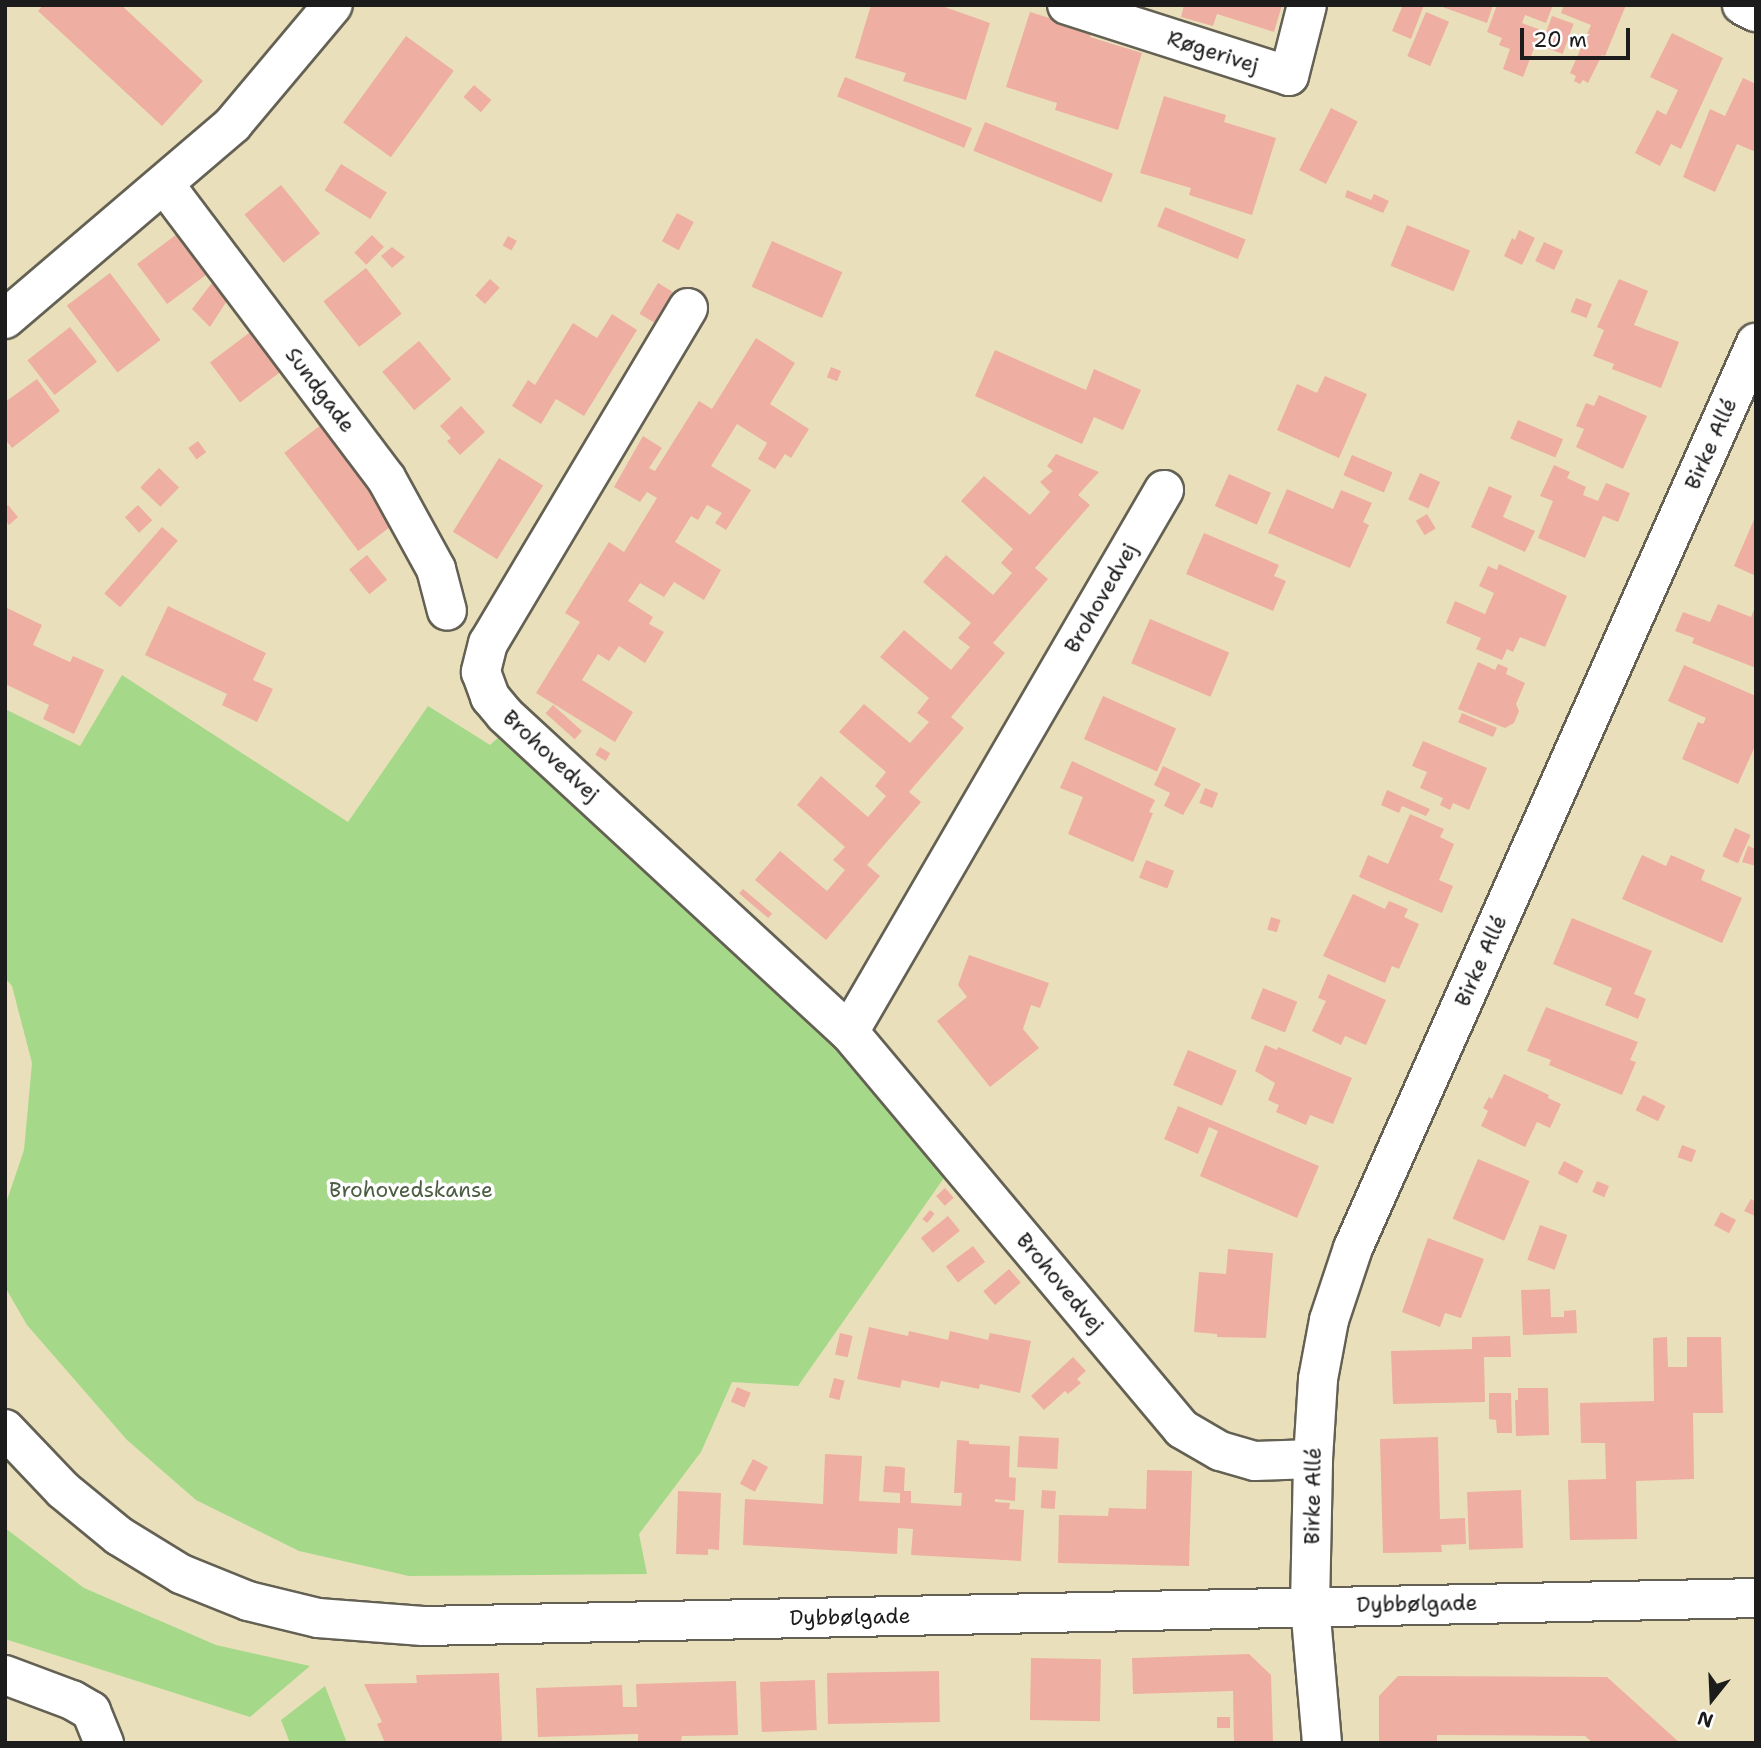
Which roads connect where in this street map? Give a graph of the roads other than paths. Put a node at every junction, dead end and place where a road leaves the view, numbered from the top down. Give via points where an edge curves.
1 (333, 5) edge
2 (1066, 5) edge
3 (1307, 5) edge
4 (1742, 5) edge
5 (1756, 12) edge
6 (164, 184) junction
7 (688, 308) dead end
8 (5, 319) edge
9 (1756, 343) edge
10 (1164, 490) dead end
11 (447, 611) dead end
12 (849, 1032) junction
13 (5, 1429) edge
14 (1313, 1460) junction
15 (1756, 1598) edge
16 (1310, 1606) junction
17 (5, 1675) edge
18 (104, 1743) edge
19 (1322, 1743) edge

1 - 6 street via 233,124
2 - 3 street, Røgerivej via 1289,76
4 - 5 street
6 - 8 street
6 - 11 street, Sundgade via 386,478 436,569
7 - 12 street, Brohovedvej via 488,643 481,672 490,697 505,715
9 - 14 street, Birke Allé via 1353,1248 1329,1320 1318,1379
10 - 12 street, Brohovedvej
12 - 14 street, Brohovedvej via 1182,1429 1220,1451 1255,1461
13 - 16 street, Dybbølgade via 63,1490 119,1536 181,1574 248,1601 318,1618 424,1626
14 - 16 street, Birke Allé
15 - 16 street, Dybbølgade
16 - 19 street, Birke Allé
17 - 18 street via 72,1700 91,1712

